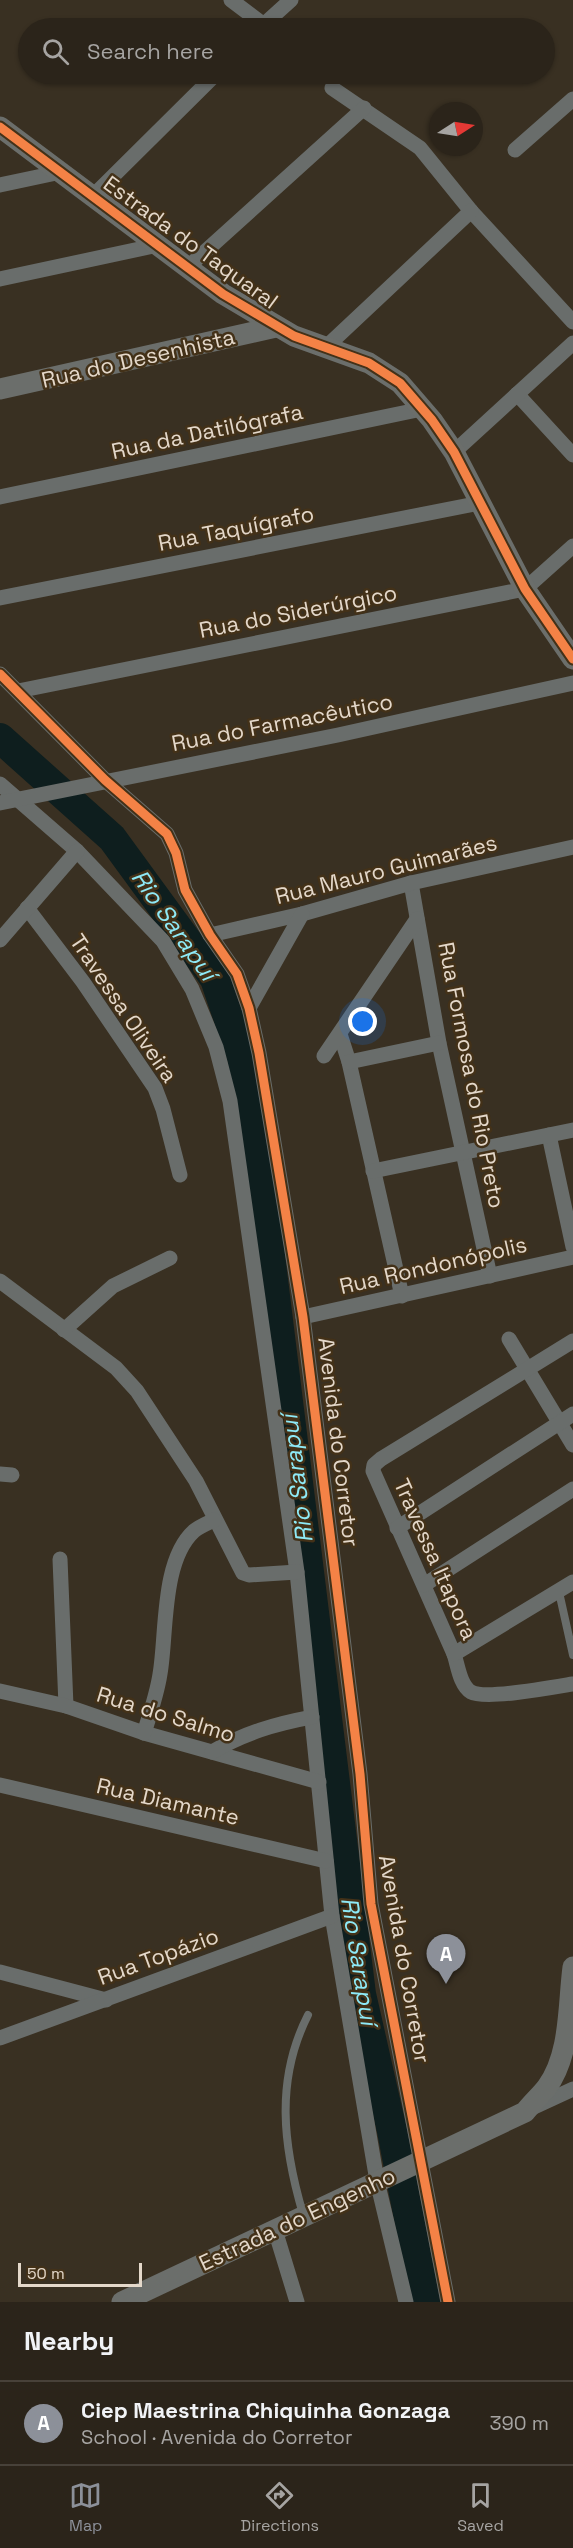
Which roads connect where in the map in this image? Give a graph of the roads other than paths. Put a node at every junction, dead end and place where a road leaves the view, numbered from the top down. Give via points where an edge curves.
1 (231, 0) edge
2 (291, 0) edge
3 (252, 18) edge
4 (272, 18) edge
5 (206, 84) edge
6 (332, 88) dead end
7 (573, 99) edge
8 (364, 108) junction
9 (0, 128) edge
10 (515, 150) dead end
11 (61, 172) junction
12 (0, 185) edge
13 (93, 196) junction
14 (471, 211) junction
15 (158, 245) junction
16 (188, 267) junction
17 (0, 279) edge
18 (573, 322) edge
19 (276, 327) junction
20 (573, 343) edge
21 (326, 348) junction
22 (0, 389) edge
23 (517, 394) junction
24 (422, 409) junction
25 (454, 452) junction
26 (573, 454) edge
27 (0, 497) edge
28 (480, 503) junction
29 (573, 546) edge
30 (525, 589) junction
31 (0, 598) edge
32 (573, 659) edge
33 (0, 674) edge
34 (573, 683) edge
35 (18, 691) junction
36 (105, 780) junction
37 (0, 784) edge
38 (16, 799) junction
39 (0, 803) edge
40 (573, 847) edge
41 (77, 851) junction
42 (411, 883) junction
43 (27, 908) junction
44 (302, 914) junction
45 (417, 919) junction
46 (210, 935) junction
47 (0, 940) edge
48 (249, 1008) junction
49 (340, 1034) junction
50 (440, 1043) junction
51 (324, 1056) dead end
52 (349, 1062) junction
53 (573, 1130) edge
54 (549, 1136) junction
55 (464, 1155) junction
56 (373, 1171) junction
57 (180, 1175) dead end
58 (573, 1247) edge
59 (573, 1257) edge
60 (170, 1258) dead end
61 (490, 1276) junction
62 (0, 1281) edge
63 (402, 1296) junction
64 (303, 1317) junction
65 (64, 1330) junction
66 (509, 1339) dead end
67 (573, 1341) edge
68 (528, 1369) junction
69 (573, 1414) edge
70 (560, 1423) junction
71 (573, 1445) edge
72 (573, 1489) edge
73 (214, 1520) junction
74 (398, 1528) junction
75 (60, 1559) dead end
76 (297, 1572) junction
77 (573, 1582) edge
78 (424, 1585) junction
79 (559, 1592) junction
80 (454, 1654) junction
81 (573, 1655) edge
82 (573, 1684) edge
83 (0, 1691) edge
84 (66, 1706) junction
85 (312, 1717) junction
86 (144, 1733) junction
87 (212, 1752) junction
88 (319, 1782) junction
89 (0, 1785) edge
90 (326, 1861) junction
91 (332, 1916) junction
92 (573, 1967) edge
93 (0, 1972) edge
94 (106, 2000) junction
95 (308, 2015) dead end
96 (0, 2038) edge
97 (573, 2089) edge
98 (525, 2112) junction
99 (417, 2163) junction
100 (383, 2179) junction
101 (304, 2216) junction
102 (275, 2230) junction
103 (122, 2302) edge
104 (297, 2302) edge
105 (406, 2302) edge
106 (448, 2302) edge

1 - 3 street
2 - 4 street
5 - 13 street
6 - 8 street
7 - 10 street
8 - 14 street via 420,148
8 - 16 street
9 - 11 street, Estrada do Taquaral
11 - 12 street
11 - 13 street, Estrada do Taquaral
13 - 15 street, Estrada do Taquaral
14 - 18 street
14 - 21 street
15 - 16 street, Estrada do Taquaral
15 - 17 street
16 - 19 street, Estrada do Taquaral
19 - 21 street, Estrada do Taquaral
19 - 22 street, Rua do Desenhista
20 - 23 street
21 - 24 street, Estrada do Taquaral via 369,363 400,382
23 - 25 street
23 - 26 street
24 - 25 street, Estrada do Taquaral
24 - 27 street, Rua da Datilógrafa
25 - 28 street, Estrada do Taquaral
28 - 30 street, Estrada do Taquaral
28 - 31 street, Rua Taquígrafo
29 - 30 street
30 - 32 street, Estrada do Taquaral
30 - 35 street, Rua do Siderúrgico
33 - 35 street, Avenida do Corretor
34 - 36 street, Rua do Farmacêutico via 338,735
35 - 36 street, Avenida do Corretor
36 - 38 street, Rua do Farmacêutico
36 - 46 street, Avenida do Corretor via 167,834 185,890
37 - 38 street
38 - 39 street, Rua do Farmacêutico
38 - 41 street
40 - 42 street, Rua Mauro Guimarães
41 - 43 street
41 - 76 street via 163,941 192,989 216,1047 239,1154
42 - 44 street, Rua Mauro Guimarães
42 - 45 street, Rua Formosa do Rio Preto
43 - 47 street
43 - 57 street, Travessa Oliveira via 155,1088
44 - 46 street, Rua Mauro Guimarães
44 - 48 street
45 - 49 street
45 - 50 street, Rua Formosa do Rio Preto
46 - 48 street, Avenida do Corretor via 237,974
48 - 64 street, Avenida do Corretor
49 - 51 street
49 - 52 street
50 - 52 street
50 - 55 street, Rua Formosa do Rio Preto
52 - 56 street
53 - 54 street
54 - 55 street
54 - 58 street
55 - 56 street
55 - 61 street, Rua Formosa do Rio Preto
56 - 63 street
59 - 61 street, Rua Rondonópolis
60 - 65 street via 113,1286
61 - 63 street, Rua Rondonópolis
62 - 65 street
63 - 64 street, Rua Rondonópolis
64 - 99 street, Avenida do Corretor via 372,1904
65 - 73 street via 116,1368 137,1391 196,1481
66 - 68 street
67 - 68 street, Travessa Itapora
68 - 70 street
68 - 74 street, Travessa Itapora via 374,1465 373,1471
69 - 70 street
70 - 71 street
70 - 74 street
72 - 78 street
73 - 76 street via 243,1573
73 - 86 street via 185,1542 177,1561 168,1597 160,1676
74 - 78 street, Travessa Itapora
75 - 84 street
76 - 85 street
77 - 79 street
78 - 80 street, Travessa Itapora
79 - 80 street
79 - 81 lane
80 - 82 street, Travessa Itapora via 463,1682 478,1694
83 - 84 street, Rua do Salmo
84 - 86 street, Rua do Salmo
85 - 87 street via 270,1725 237,1737
85 - 88 street
86 - 87 street, Rua do Salmo
87 - 88 street, Rua do Salmo
88 - 90 street
89 - 90 street, Rua Diamante
90 - 91 street
91 - 94 street, Rua Topázio
91 - 100 street
92 - 98 street, Estrada do Engenho via 567,2029 559,2063 548,2085
93 - 94 street
94 - 96 street, Rua Topázio
95 - 101 lane via 293,2048 285,2105 292,2175
97 - 98 street
98 - 99 street, Estrada do Engenho
99 - 100 street, Estrada do Engenho
99 - 106 street, Avenida do Corretor
100 - 101 street, Estrada do Engenho
100 - 105 street
101 - 102 street, Estrada do Engenho
102 - 103 street, Estrada do Engenho
102 - 104 street

